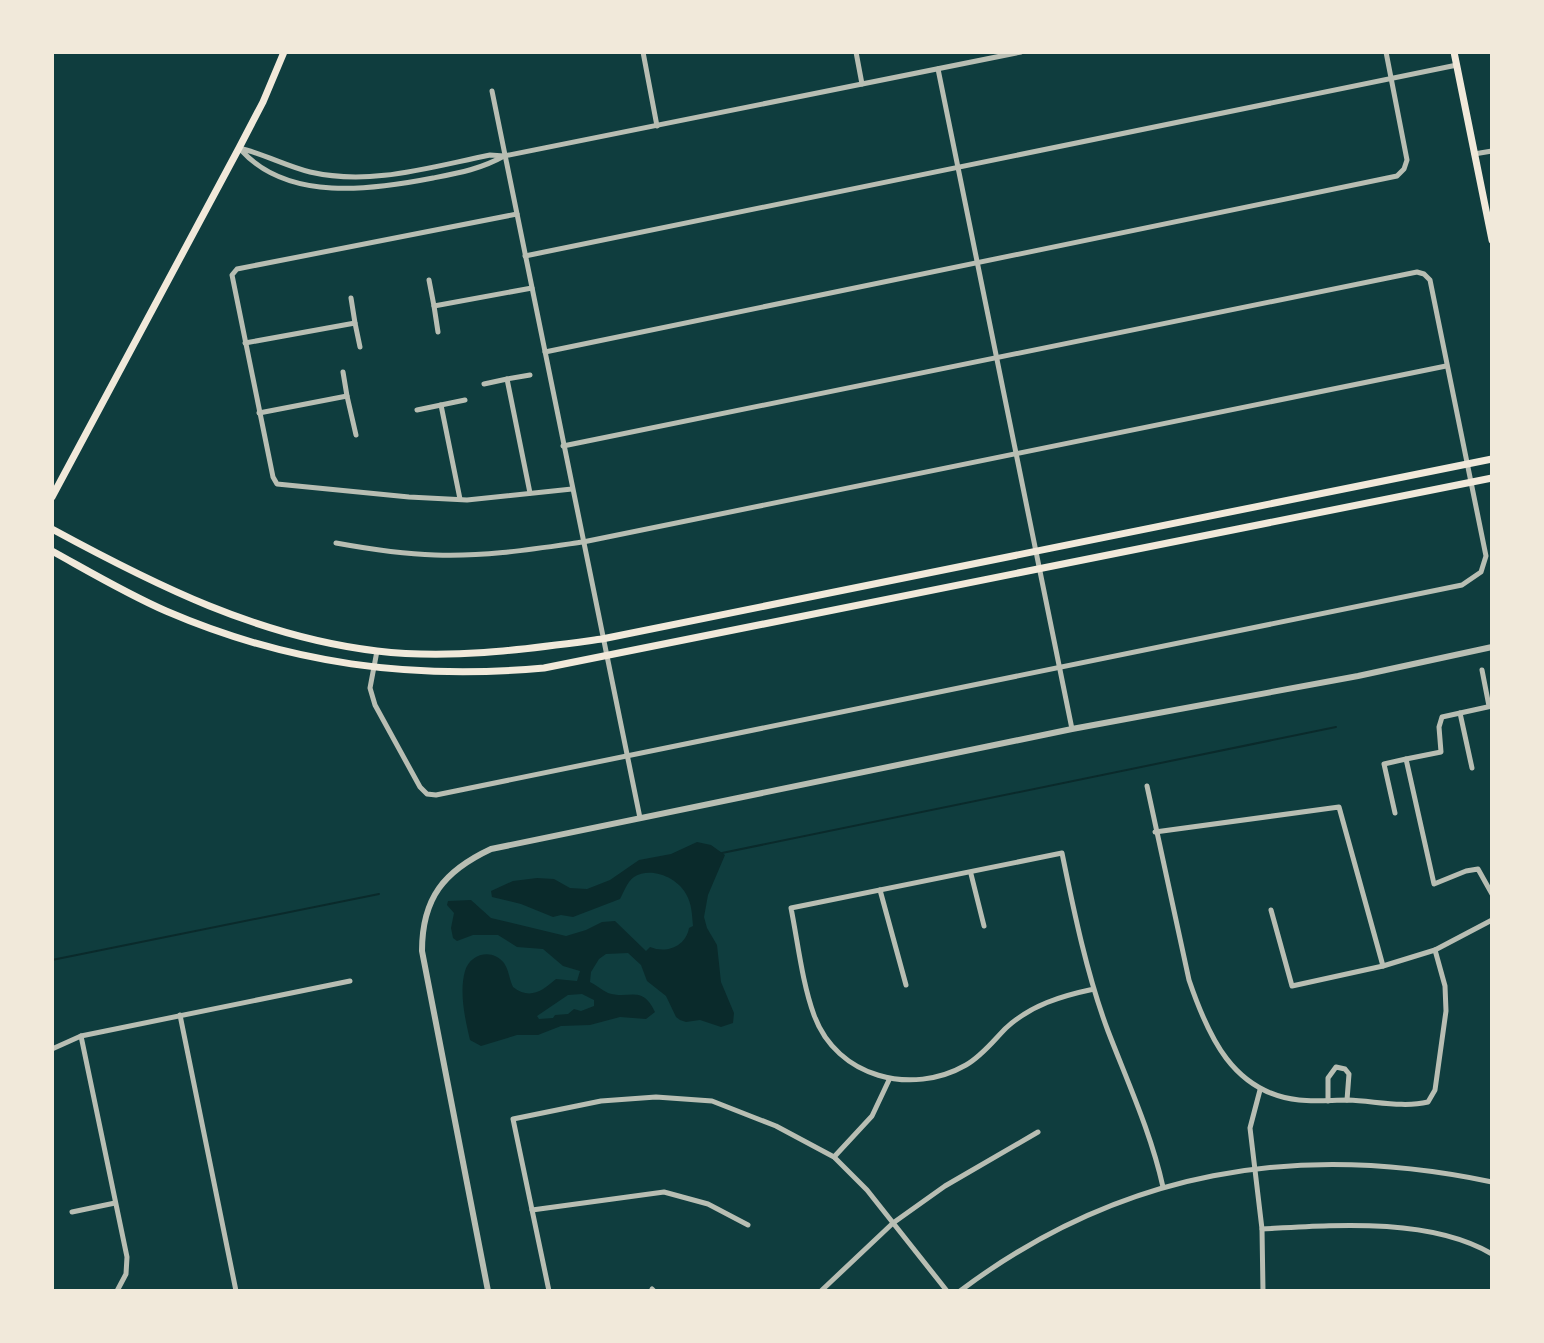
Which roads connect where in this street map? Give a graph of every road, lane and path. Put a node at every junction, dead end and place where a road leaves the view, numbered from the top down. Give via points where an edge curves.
1 (284, 52) edge
2 (643, 52) edge
3 (856, 52) edge
4 (1021, 52) edge
5 (1386, 52) edge
6 (1454, 52) edge
7 (1457, 65) junction
8 (938, 69) junction
9 (1391, 78) junction
10 (862, 84) junction
11 (492, 91) dead end
12 (657, 126) junction
13 (239, 148) junction
14 (1492, 151) edge
15 (1474, 154) junction
16 (504, 156) junction
17 (958, 168) junction
18 (517, 214) junction
19 (1492, 240) edge
20 (525, 256) junction
21 (978, 262) junction
22 (429, 280) dead end
23 (532, 288) junction
24 (351, 298) dead end
25 (434, 306) junction
26 (355, 323) junction
27 (438, 332) dead end
28 (245, 343) junction
29 (360, 347) dead end
30 (545, 352) junction
31 (998, 358) junction
32 (1446, 366) junction
33 (343, 372) dead end
34 (530, 375) dead end
35 (507, 379) junction
36 (484, 384) dead end
37 (347, 396) junction
38 (465, 400) dead end
39 (441, 405) junction
40 (417, 410) dead end
41 (259, 413) junction
42 (356, 435) dead end
43 (563, 446) junction
44 (1018, 453) junction
45 (1492, 459) edge
46 (1468, 464) junction
47 (1492, 478) edge
48 (1472, 481) junction
49 (1349, 488) junction
50 (572, 489) junction
51 (530, 493) junction
52 (52, 497) edge
53 (460, 499) junction
54 (1351, 504) junction
55 (1250, 507) junction
56 (1252, 525) junction
57 (1148, 527) junction
58 (52, 529) edge
59 (583, 542) junction
60 (336, 543) dead end
61 (1152, 545) junction
62 (52, 551) edge
63 (1036, 552) junction
64 (120, 565) junction
65 (1039, 569) junction
66 (903, 577) junction
67 (110, 583) junction
68 (906, 595) junction
69 (802, 598) junction
70 (805, 616) junction
71 (249, 621) junction
72 (243, 639) junction
73 (602, 639) junction
74 (1492, 647) edge
75 (377, 651) junction
76 (606, 655) junction
77 (372, 668) junction
78 (1061, 668) junction
79 (1482, 670) dead end
80 (1490, 706) edge
81 (1460, 713) junction
82 (1072, 729) junction
83 (626, 757) junction
84 (1406, 759) junction
85 (1472, 768) dead end
86 (1147, 786) dead end
87 (1395, 813) dead end
88 (640, 818) junction
89 (1155, 832) junction
90 (971, 874) junction
91 (880, 890) junction
92 (1492, 892) edge
93 (1271, 910) dead end
94 (1492, 920) edge
95 (984, 926) dead end
96 (1435, 950) junction
97 (1383, 966) junction
98 (350, 981) dead end
99 (906, 985) dead end
100 (1094, 989) junction
101 (180, 1015) junction
102 (81, 1036) junction
103 (52, 1049) edge
104 (889, 1080) junction
105 (1260, 1090) junction
106 (1347, 1100) junction
107 (1328, 1101) junction
108 (1038, 1132) dead end
109 (834, 1157) junction
110 (1254, 1168) junction
111 (1492, 1182) edge
112 (1163, 1187) junction
113 (115, 1203) junction
114 (532, 1210) junction
115 (72, 1212) dead end
116 (893, 1223) junction
117 (748, 1225) dead end
118 (1262, 1229) junction
119 (1492, 1254) edge
120 (117, 1291) edge
121 (236, 1291) edge
122 (488, 1291) edge
123 (549, 1291) edge
124 (821, 1291) edge
125 (947, 1291) edge
126 (960, 1291) edge
127 (1263, 1291) edge

1 - 13 main road
2 - 12 street
3 - 10 street
4 - 8 street
5 - 9 street
6 - 7 main road
7 - 9 street
7 - 15 main road
8 - 10 street
8 - 17 street
9 - 17 street
9 - 21 street via 1407,160 1397,176
10 - 12 street
11 - 16 street
12 - 16 street
13 - 16 street via 308,172 354,178
13 - 16 street via 253,163 277,175 352,190 485,167
13 - 52 main road
14 - 15 street
15 - 19 main road
16 - 18 street
17 - 20 street
17 - 21 street
18 - 20 street
18 - 28 street via 237,269 232,275
20 - 23 street
21 - 30 street
21 - 31 street
22 - 25 street
23 - 25 street
23 - 30 street
24 - 26 street
25 - 27 street
26 - 28 street
26 - 29 street
28 - 41 street
30 - 43 street
31 - 32 street via 1417,272 1430,280
31 - 43 street
31 - 44 street
32 - 44 street
32 - 46 street
33 - 37 street
34 - 35 street
35 - 36 street
35 - 51 street
37 - 41 street
37 - 42 street
38 - 39 street
39 - 40 street
39 - 53 street
41 - 53 street via 277,484
43 - 50 street
44 - 59 street
44 - 63 street
45 - 46 main road
46 - 48 street
46 - 49 main road
47 - 48 main road
48 - 54 main road
48 - 78 street via 1486,556 1481,572 1462,585
49 - 54 main road
49 - 55 main road
50 - 51 street
50 - 59 street
51 - 53 street
54 - 56 main road
55 - 56 main road
55 - 57 main road
56 - 61 main road
57 - 61 main road
57 - 63 main road
58 - 64 main road
59 - 60 street via 438,556
59 - 73 street
61 - 65 main road
62 - 67 main road
63 - 65 street
63 - 66 main road
64 - 67 main road
64 - 71 main road
65 - 68 main road
65 - 78 street
66 - 68 main road
66 - 69 main road
67 - 72 main road via 163,610
68 - 70 main road
69 - 70 main road
69 - 73 main road
70 - 76 main road
71 - 72 main road
71 - 75 main road
72 - 77 main road
73 - 75 main road via 482,653
73 - 76 street
74 - 82 street
75 - 77 street
76 - 77 main road via 488,673
76 - 83 street
77 - 83 street via 375,705 427,794
78 - 82 street
78 - 83 street
79 - 80 street
80 - 81 street
81 - 84 street via 1442,717 1441,752
81 - 85 street
82 - 88 street
83 - 88 street
84 - 87 street via 1384,764
84 - 92 street via 1434,884 1478,869
86 - 89 street
88 - 122 street via 491,849 459,866 433,895 427,912 423,965
89 - 97 street via 1339,807
89 - 105 street via 1197,1002 1226,1062
90 - 91 street
90 - 95 street
90 - 100 street via 1062,853
91 - 99 street
91 - 104 street via 791,908 810,1001 824,1036 851,1062
93 - 97 street via 1292,986
94 - 96 street
96 - 97 street
96 - 106 street via 1446,1011 1435,1090 1428,1102
98 - 101 street
100 - 104 street via 1042,1003 1009,1025 970,1063 948,1074
100 - 112 street via 1146,1125
101 - 102 street
101 - 121 street
102 - 103 street
102 - 113 street
104 - 109 street via 872,1116
105 - 107 street via 1300,1101
105 - 110 street via 1250,1128
106 - 107 street
106 - 107 street via 1349,1074 1336,1067 1328,1078
108 - 116 street
109 - 114 street via 776,1126 711,1101 601,1101 513,1119
109 - 116 street
110 - 111 street via 1372,1164
110 - 112 street
110 - 118 street
112 - 126 street via 1032,1243
113 - 115 street
113 - 120 street via 128,1266
114 - 117 street via 664,1192 708,1204
114 - 123 street
116 - 124 street
116 - 125 street
118 - 119 street via 1376,1227 1466,1240
118 - 127 street

